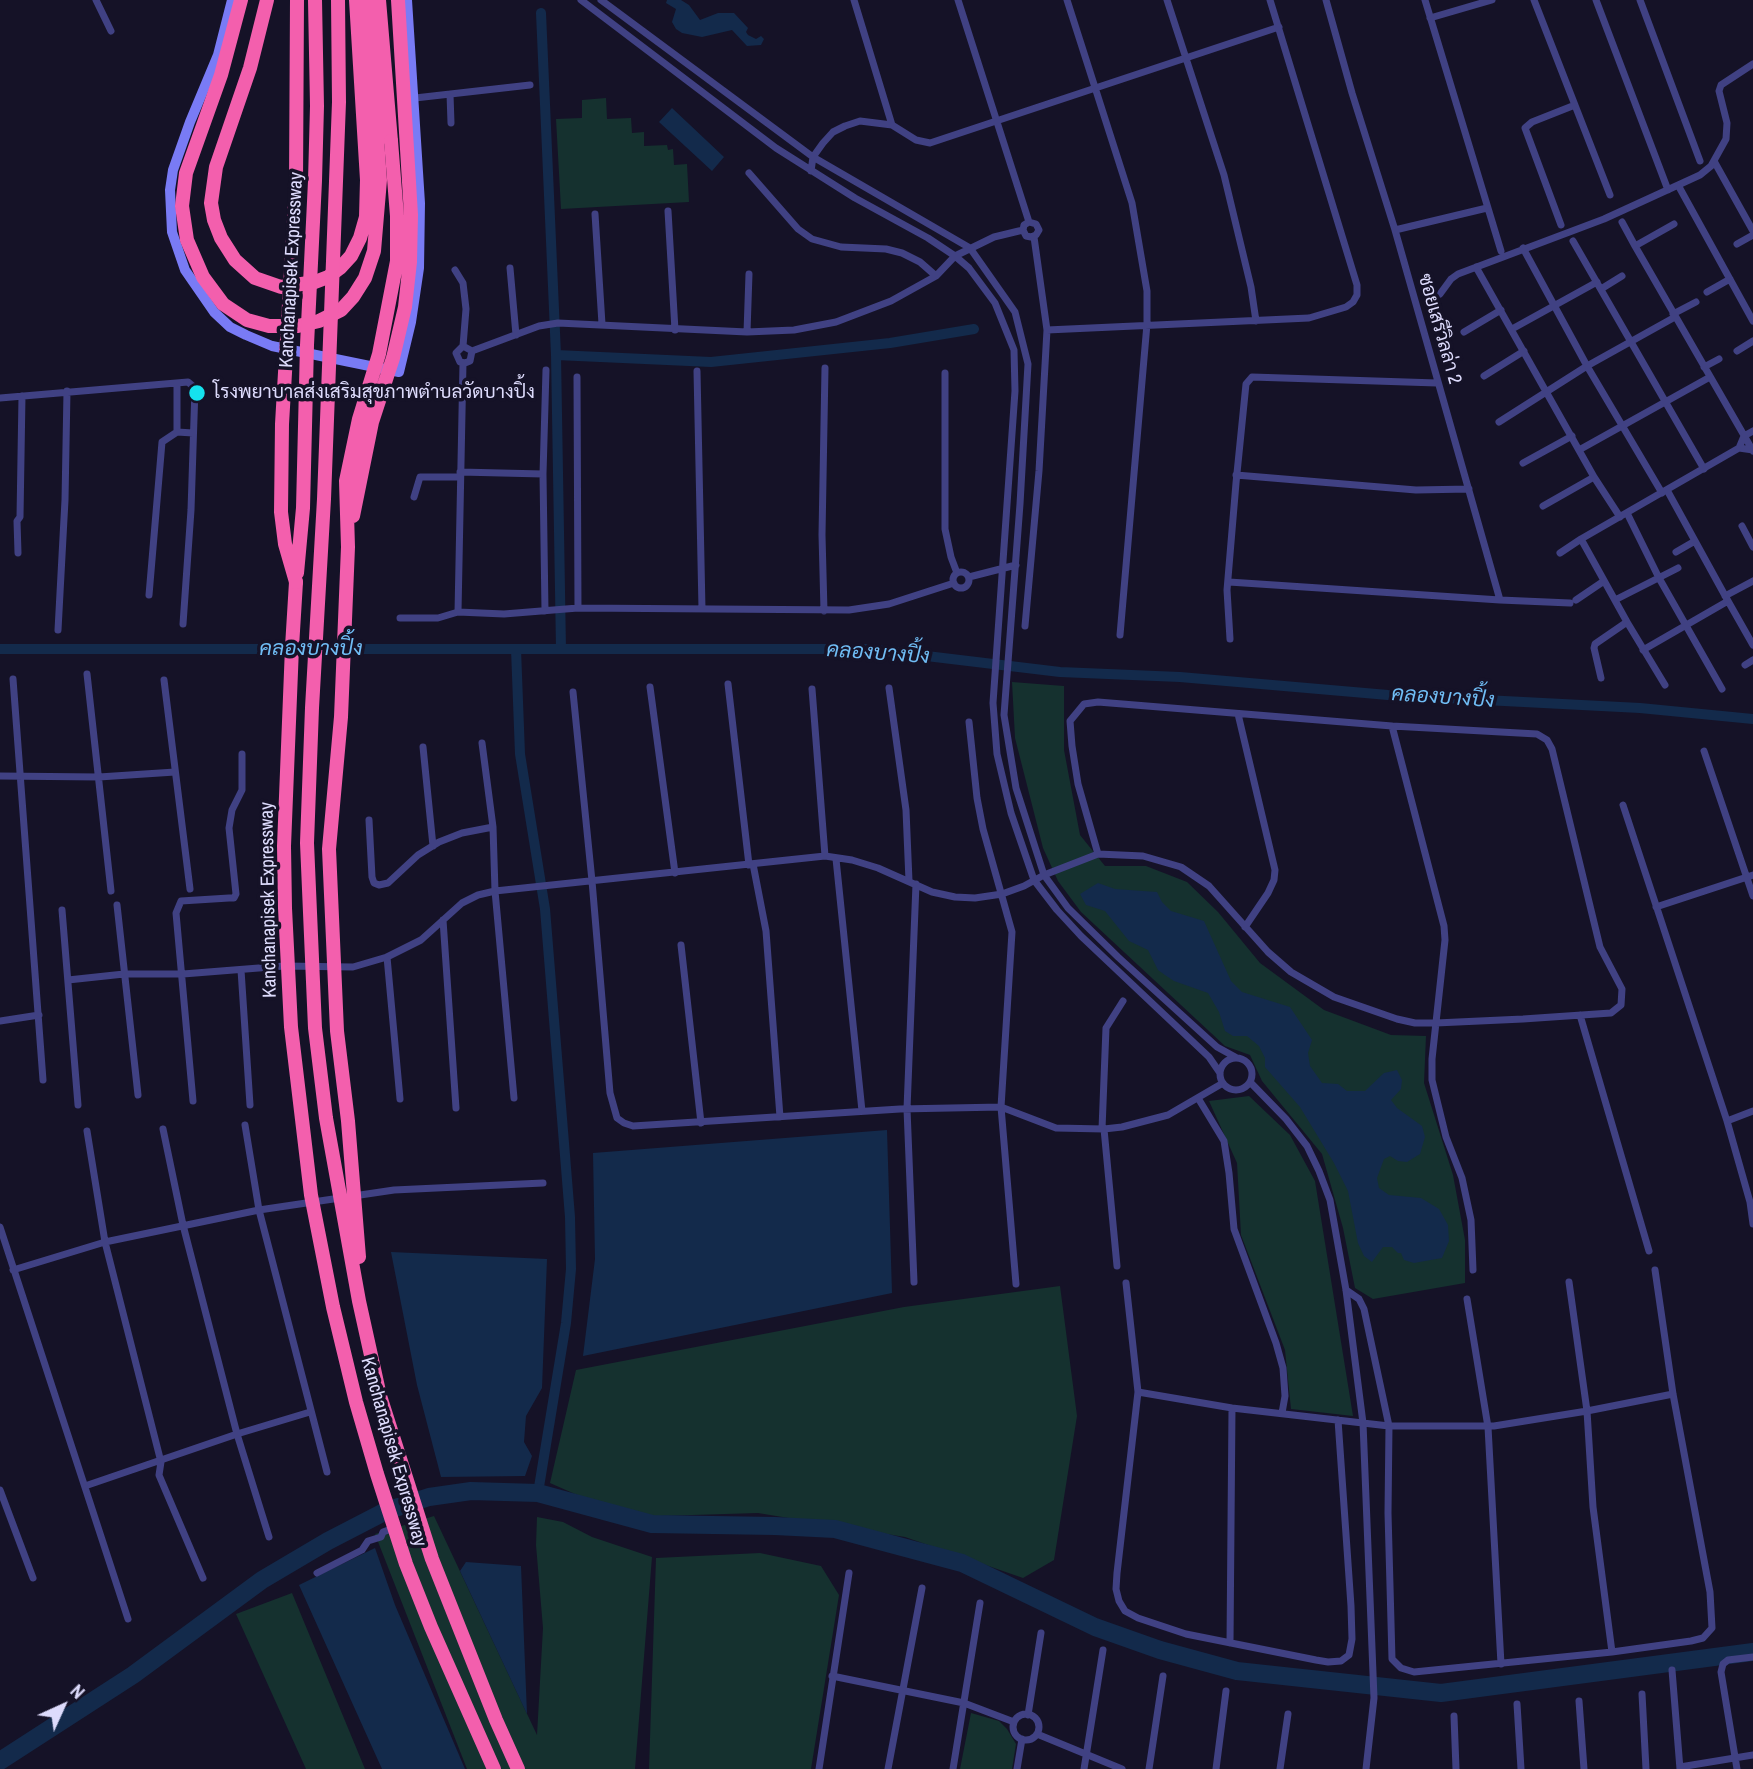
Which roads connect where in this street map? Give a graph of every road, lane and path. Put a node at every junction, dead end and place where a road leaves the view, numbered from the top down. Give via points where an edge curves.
1 (96, 0) edge
2 (232, 0) edge
3 (241, 0) edge
4 (267, 0) edge
5 (297, 0) edge
6 (315, 0) edge
7 (338, 0) edge
8 (356, 0) edge
9 (367, 0) edge
10 (379, 0) edge
11 (398, 0) edge
12 (407, 0) edge
13 (581, 0) edge
14 (601, 0) edge
15 (854, 0) edge
16 (958, 0) edge
17 (1067, 0) edge
18 (1167, 0) edge
19 (1270, 0) edge
20 (1326, 0) edge
21 (1425, 0) edge
22 (1492, 0) edge
23 (1534, 0) edge
24 (1596, 0) edge
25 (1640, 0) edge
26 (1430, 18) junction
27 (1279, 27) junction
28 (111, 31) dead end
29 (1185, 58) junction
30 (1753, 64) edge
31 (530, 85) dead end
32 (1095, 88) junction
33 (450, 94) junction
34 (415, 98) junction
35 (1575, 105) junction
36 (997, 121) junction
37 (451, 123) dead end
38 (892, 125) junction
39 (813, 157) junction
40 (1700, 161) dead end
41 (1714, 161) junction
42 (811, 171) junction
43 (749, 173) dead end
44 (1678, 185) junction
45 (1668, 190) junction
46 (1610, 195) dead end
47 (1487, 208) junction
48 (668, 211) dead end
49 (595, 214) dead end
50 (1029, 222) junction
51 (1622, 222) dead end
52 (1674, 224) dead end
53 (1560, 225) dead end
54 (1023, 230) junction
55 (1395, 230) junction
56 (1753, 233) edge
57 (1034, 237) junction
58 (1573, 241) dead end
59 (1737, 244) dead end
60 (1635, 246) junction
61 (970, 248) junction
62 (1523, 248) junction
63 (1501, 251) dead end
64 (955, 256) junction
65 (1476, 267) junction
66 (510, 268) dead end
67 (455, 270) dead end
68 (749, 274) dead end
69 (936, 276) junction
70 (1622, 276) dead end
71 (1730, 279) junction
72 (1599, 285) junction
73 (1707, 292) dead end
74 (1440, 294) dead end
75 (1696, 302) dead end
76 (1554, 305) junction
77 (1501, 310) junction
78 (1674, 316) junction
79 (1256, 321) junction
80 (1753, 321) edge
81 (601, 324) junction
82 (1147, 324) junction
83 (675, 330) junction
84 (1047, 330) junction
85 (1512, 330) junction
86 (747, 332) junction
87 (1464, 332) dead end
88 (516, 335) junction
89 (1753, 341) edge
90 (1630, 342) junction
91 (463, 346) junction
92 (472, 351) junction
93 (1524, 351) junction
94 (1737, 351) dead end
95 (1720, 359) dead end
96 (463, 363) junction
97 (1587, 366) junction
98 (1704, 367) junction
99 (825, 368) dead end
100 (546, 370) dead end
101 (696, 371) dead end
102 (945, 373) dead end
103 (1484, 376) dead end
104 (577, 377) dead end
105 (1710, 377) junction
106 (177, 383) junction
107 (1437, 383) junction
108 (67, 391) junction
109 (1547, 391) junction
110 (22, 396) junction
111 (0, 398) edge
112 (1666, 402) junction
113 (1499, 422) dead end
114 (1622, 427) junction
115 (1753, 430) edge
116 (177, 432) junction
117 (193, 433) junction
118 (1572, 436) junction
119 (1744, 436) junction
120 (1739, 448) junction
121 (1579, 450) junction
122 (1753, 450) edge
123 (1523, 463) dead end
124 (1704, 469) junction
125 (460, 474) junction
126 (543, 474) junction
127 (1237, 475) junction
128 (1594, 477) junction
129 (1469, 489) junction
130 (1665, 492) junction
131 (414, 497) dead end
132 (1543, 506) dead end
133 (1623, 515) junction
134 (1742, 526) dead end
135 (1581, 539) junction
136 (1695, 541) junction
137 (348, 547) junction
138 (1753, 547) edge
139 (1676, 552) dead end
140 (18, 553) dead end
141 (1560, 553) dead end
142 (1016, 565) junction
143 (1001, 567) junction
144 (1678, 568) dead end
145 (957, 573) junction
146 (969, 577) junction
147 (1659, 578) junction
148 (1604, 581) junction
149 (1753, 581) edge
150 (296, 582) junction
151 (1229, 582) junction
152 (954, 583) junction
153 (149, 595) dead end
154 (1727, 598) junction
155 (1500, 600) junction
156 (1615, 600) junction
157 (575, 609) junction
158 (702, 609) junction
159 (547, 611) junction
160 (824, 611) junction
161 (458, 612) junction
162 (400, 618) dead end
163 (1627, 622) junction
164 (183, 624) dead end
165 (1685, 625) junction
166 (1025, 626) dead end
167 (58, 630) dead end
168 (1120, 635) dead end
169 (1230, 639) dead end
170 (1753, 645) edge
171 (1643, 649) junction
172 (1753, 660) edge
173 (1745, 665) dead end
174 (87, 674) dead end
175 (1601, 678) dead end
176 (13, 679) dead end
177 (164, 680) dead end
178 (728, 684) dead end
179 (1665, 685) dead end
180 (650, 687) dead end
181 (889, 688) dead end
182 (812, 689) dead end
183 (1722, 689) dead end
184 (573, 692) dead end
185 (1238, 714) junction
186 (969, 722) dead end
187 (1392, 726) junction
188 (482, 743) dead end
189 (424, 747) dead end
190 (1704, 751) dead end
191 (242, 754) dead end
192 (175, 772) junction
193 (0, 776) edge
194 (19, 776) junction
195 (99, 777) junction
196 (1623, 805) dead end
197 (369, 820) dead end
198 (493, 827) junction
199 (433, 846) junction
200 (1098, 854) junction
201 (825, 856) junction
202 (836, 859) junction
203 (751, 865) junction
204 (675, 873) junction
205 (1044, 875) junction
206 (1750, 876) edge
207 (1034, 880) junction
208 (592, 881) junction
209 (912, 882) junction
210 (190, 889) dead end
211 (111, 891) dead end
212 (495, 891) junction
213 (1002, 894) junction
214 (1753, 896) edge
215 (117, 905) dead end
216 (1656, 907) junction
217 (62, 910) dead end
218 (443, 920) junction
219 (1245, 927) junction
220 (681, 945) dead end
221 (387, 957) junction
222 (241, 970) junction
223 (124, 974) junction
224 (183, 974) junction
225 (68, 980) junction
226 (1123, 1001) dead end
227 (39, 1015) junction
228 (1580, 1015) junction
229 (0, 1021) edge
230 (1436, 1023) junction
231 (1237, 1058) junction
232 (1220, 1073) junction
233 (43, 1080) dead end
234 (1250, 1082) junction
235 (1223, 1083) junction
236 (138, 1095) dead end
237 (514, 1098) dead end
238 (1198, 1098) junction
239 (400, 1099) dead end
240 (193, 1101) dead end
241 (78, 1105) dead end
242 (250, 1105) dead end
243 (456, 1108) dead end
244 (1001, 1108) junction
245 (907, 1109) junction
246 (862, 1111) junction
247 (1753, 1111) edge
248 (780, 1117) junction
249 (1727, 1121) junction
250 (701, 1122) junction
251 (245, 1125) dead end
252 (163, 1129) dead end
253 (1103, 1129) junction
254 (87, 1131) dead end
255 (543, 1183) dead end
256 (258, 1210) junction
257 (1753, 1224) edge
258 (183, 1225) junction
259 (0, 1227) edge
260 (106, 1242) junction
261 (1649, 1251) dead end
262 (1117, 1266) dead end
263 (13, 1270) junction
264 (1473, 1270) dead end
265 (1655, 1270) dead end
266 (914, 1282) dead end
267 (1569, 1282) dead end
268 (1126, 1283) dead end
269 (1016, 1284) dead end
270 (1346, 1290) junction
271 (1467, 1299) dead end
272 (359, 1301) junction
273 (1138, 1392) junction
274 (1673, 1394) junction
275 (1232, 1408) junction
276 (1587, 1411) junction
277 (310, 1412) junction
278 (1283, 1413) junction
279 (1338, 1420) junction
280 (1363, 1423) junction
281 (1389, 1426) junction
282 (1488, 1427) junction
283 (237, 1434) junction
284 (161, 1462) junction
285 (327, 1472) dead end
286 (85, 1486) junction
287 (0, 1490) edge
288 (9, 1516) junction
289 (0, 1519) edge
290 (395, 1528) junction
291 (269, 1538) dead end
292 (317, 1573) dead end
293 (849, 1573) dead end
294 (33, 1578) dead end
295 (203, 1578) dead end
296 (922, 1588) dead end
297 (980, 1603) dead end
298 (128, 1619) dead end
299 (1041, 1633) dead end
300 (1230, 1643) junction
301 (1102, 1650) dead end
302 (1612, 1652) junction
303 (1753, 1657) edge
304 (1501, 1664) junction
305 (1672, 1670) dead end
306 (832, 1676) junction
307 (1163, 1676) dead end
308 (902, 1689) junction
309 (1226, 1691) dead end
310 (1642, 1694) dead end
311 (1579, 1701) dead end
312 (964, 1703) junction
313 (1517, 1704) dead end
314 (1287, 1714) dead end
315 (1028, 1715) junction
316 (1454, 1716) dead end
317 (1014, 1722) junction
318 (1037, 1734) junction
319 (1022, 1739) junction
320 (1087, 1754) junction
321 (1753, 1755) edge
322 (1736, 1758) junction
323 (1680, 1768) edge
324 (494, 1769) edge
325 (518, 1769) edge
326 (819, 1769) edge
327 (888, 1769) edge
328 (953, 1769) edge
329 (1017, 1769) edge
330 (1084, 1769) edge
331 (1122, 1769) edge
332 (1149, 1769) edge
333 (1216, 1769) edge
334 (1280, 1769) edge
335 (1366, 1769) edge
336 (1457, 1769) edge
337 (1521, 1769) edge
338 (1584, 1769) edge
339 (1646, 1769) edge
340 (1738, 1769) edge

1 - 28 street
2 - 34 street via 218,55 190,122 170,190 172,232 185,271 214,313 230,327 272,346 399,372 419,268
3 - 9 highway via 221,75 186,173 182,206 187,240 203,277 223,304 247,320 298,327 341,310 365,278 374,251 380,180
4 - 8 highway via 250,68 216,167 211,203 220,238 235,260 255,278 281,287 315,282 340,268 351,256 366,217
5 - 150 highway, bridge via 296,184 281,512
6 - 150 highway, Kanchanapisek Expressway, bridge via 315,181
7 - 272 highway, Kanchanapisek Expressway, bridge via 339,102 324,512 307,843 315,1028
10 - 137 highway, bridge via 397,261 346,481
11 - 137 highway, bridge via 410,262 405,307 372,422
12 - 34 street
13 - 42 street
14 - 39 street
15 - 38 street
16 - 36 street
17 - 32 street
18 - 29 street
19 - 27 street
20 - 55 street, ซอยเสรีวิลล่า 2
21 - 26 street
22 - 26 street
23 - 35 street
24 - 45 street
25 - 40 street
26 - 47 street
27 - 29 street
27 - 79 street via 1357,295 1346,307 1327,314
29 - 32 street
29 - 79 street via 1224,175
30 - 41 street via 1721,85 1727,131
31 - 33 street
32 - 36 street
32 - 82 street via 1132,203 1145,270
33 - 34 street
33 - 37 street
35 - 46 street
35 - 53 street via 1525,128
36 - 38 street via 930,143
36 - 50 street
38 - 39 street via 860,121 845,125 833,132
39 - 42 street
39 - 61 street
41 - 44 street via 1700,175
41 - 56 street
42 - 64 street
43 - 69 street via 812,239 841,247 886,248 920,262
44 - 45 street
44 - 71 street
45 - 62 street
47 - 55 street
47 - 63 street
48 - 83 street
49 - 81 street
50 - 54 street
50 - 57 street via 1038,228
51 - 60 street
52 - 60 street
54 - 57 street
54 - 61 street
55 - 107 street, ซอยเสรีวิลล่า 2
56 - 59 street
57 - 84 street
58 - 72 street
60 - 78 street
61 - 64 street
61 - 142 street via 1015,312 1028,364
62 - 65 street
62 - 76 street
64 - 69 street
64 - 143 street via 970,268 995,303 1014,351
65 - 74 street via 1453,277
65 - 77 street
66 - 88 street
67 - 91 street via 466,294
68 - 86 street
69 - 86 street via 891,301 836,322
70 - 72 street
71 - 73 street
71 - 80 street
72 - 76 street
72 - 90 street
75 - 78 street
76 - 85 street
76 - 97 street
77 - 85 street
77 - 87 street
78 - 90 street
78 - 98 street
79 - 82 street
81 - 83 street
81 - 88 street via 539,326
82 - 84 street
82 - 168 street
83 - 86 street
84 - 166 street
85 - 93 street
88 - 92 street
89 - 94 street
90 - 97 street
90 - 112 street
91 - 92 street
91 - 96 street via 456,353
92 - 96 street via 470,361
93 - 103 street
93 - 109 street
95 - 98 street
96 - 125 street
97 - 109 street
97 - 114 street
98 - 105 street
99 - 160 street
100 - 126 street
101 - 158 street
102 - 145 street via 945,529
104 - 157 street
105 - 112 street
105 - 119 street
106 - 108 street
106 - 116 street
106 - 117 street via 188,382 195,388
107 - 127 street via 1252,377 1246,384
107 - 129 street, ซอยเสรีวิลล่า 2
108 - 110 street
108 - 167 street
109 - 113 street
109 - 118 street
110 - 111 street
110 - 140 street
112 - 114 street
112 - 124 street
114 - 121 street
114 - 130 street
115 - 119 street
116 - 117 street
116 - 153 street via 162,442 159,456
117 - 164 street
118 - 121 street
118 - 123 street
119 - 120 street
119 - 122 street
120 - 122 street
120 - 124 street
121 - 128 street
124 - 130 street
125 - 126 street
125 - 131 street via 420,477
125 - 161 street
126 - 159 street
127 - 129 street via 1404,489
127 - 151 street
128 - 132 street
128 - 133 street
129 - 155 street, ซอยเสรีวิลล่า 2
130 - 133 street
130 - 136 street
133 - 135 street
133 - 147 street
134 - 138 street
135 - 141 street
135 - 148 street
136 - 139 street
136 - 154 street
137 - 272 highway, bridge via 341,717 329,849 337,1031 355,1196
142 - 143 street
142 - 205 street via 1004,715 1016,788
143 - 146 street
143 - 207 street via 994,729 1011,813
144 - 147 street
145 - 146 street
145 - 152 street
146 - 152 street via 964,587
147 - 156 street
147 - 165 street
148 - 155 street via 1573,602
148 - 156 street
149 - 154 street
150 - 290 highway, Kanchanapisek Expressway, bridge via 284,846 298,1093 311,1195 333,1307 356,1402
151 - 155 street
151 - 169 street
152 - 160 street via 889,604
154 - 165 street
154 - 170 street
156 - 163 street
157 - 158 street
157 - 159 street
158 - 160 street
159 - 161 street
161 - 162 street via 438,618
163 - 171 street
163 - 175 street via 1595,644
165 - 171 street
165 - 183 street
171 - 179 street
172 - 173 street
174 - 195 street
176 - 194 street
177 - 192 street
178 - 203 street
180 - 204 street
181 - 209 street
182 - 201 street
184 - 208 street
185 - 187 street
185 - 200 street via 1098,702 1076,711 1070,721 1072,746
185 - 219 street via 1275,870 1268,893
186 - 213 street via 977,798
187 - 228 street via 1537,734 1547,740 1600,947 1622,989 1620,1005 1611,1013
187 - 230 street via 1444,926
188 - 198 street
189 - 199 street
190 - 206 street
191 - 224 street via 242,790 229,818 236,894 234,898 190,898 178,905
192 - 195 street
192 - 210 street
193 - 194 street
194 - 195 street
194 - 227 street
195 - 211 street
196 - 216 street
197 - 199 street via 372,877 379,886
198 - 199 street via 462,833
198 - 212 street
200 - 205 street
200 - 219 street via 1143,856 1181,867 1209,886
201 - 202 street
201 - 203 street
202 - 209 street via 852,860
202 - 246 street
203 - 204 street
203 - 248 street via 766,931
204 - 208 street
205 - 207 street
205 - 231 street via 1074,914 1118,957 1217,1047
206 - 214 street
206 - 216 street
207 - 213 street
207 - 232 street via 1081,936 1209,1057
208 - 212 street
208 - 250 street via 610,1093 617,1118 633,1126
209 - 213 street via 955,897
209 - 245 street
212 - 218 street via 462,903
212 - 237 street
213 - 244 street via 1013,932
215 - 223 street
216 - 249 street
217 - 225 street
218 - 221 street via 421,940
218 - 243 street
219 - 230 street via 1281,965 1334,997 1397,1019
220 - 250 street
221 - 222 street via 353,967
221 - 239 street
222 - 224 street
222 - 242 street
223 - 224 street
223 - 225 street
223 - 236 street
224 - 240 street
225 - 241 street
226 - 253 street via 1106,1028
227 - 229 street
227 - 233 street
228 - 230 street
228 - 261 street
230 - 264 street via 1432,1080 1467,1200
231 - 232 street via 1224,1063
231 - 234 street via 1251,1068
232 - 235 street
234 - 235 street via 1237,1089
234 - 270 street via 1307,1146 1319,1171 1330,1200
235 - 238 street
238 - 253 street via 1168,1115
238 - 278 street via 1224,1141 1234,1229 1283,1368
244 - 245 street
244 - 253 street via 1056,1128
244 - 269 street
245 - 246 street
245 - 266 street
246 - 248 street
247 - 249 street
248 - 250 street
249 - 257 street
251 - 256 street
252 - 258 street
253 - 262 street
254 - 260 street
255 - 256 street via 394,1190
256 - 258 street
256 - 277 street
258 - 260 street
258 - 283 street
259 - 263 street
260 - 263 street
260 - 284 street
263 - 286 street
265 - 274 street
267 - 276 street
268 - 273 street
270 - 280 street
270 - 281 street via 1364,1309
271 - 282 street
272 - 325 highway, Kanchanapisek Expressway, bridge via 380,1396 432,1559
273 - 275 street
273 - 300 street via 1117,1573 1119,1601 1138,1618
274 - 276 street
274 - 302 street via 1710,1592 1712,1628 1703,1638
275 - 278 street
275 - 300 street
276 - 282 street
276 - 302 street via 1593,1507
277 - 283 street
277 - 285 street
278 - 279 street
279 - 280 street
279 - 300 street via 1351,1606 1349,1655 1328,1662
280 - 281 street
280 - 335 street via 1374,1678
281 - 282 street
281 - 304 street via 1392,1658 1401,1668 1414,1672
282 - 304 street
283 - 284 street
283 - 291 street
284 - 286 street
284 - 295 street via 159,1475
286 - 298 street
287 - 288 street
288 - 289 street
288 - 294 street
290 - 292 street
290 - 324 highway, Kanchanapisek Expressway, bridge via 431,1627
293 - 306 street
296 - 308 street
297 - 312 street
299 - 315 street
301 - 320 street
302 - 304 street
303 - 322 street via 1728,1660 1721,1672
305 - 323 street
306 - 308 street
306 - 326 street
307 - 332 street
308 - 312 street
308 - 327 street
309 - 333 street
310 - 339 street
311 - 338 street
312 - 317 street
312 - 328 street
313 - 337 street
314 - 334 street
315 - 317 street
315 - 318 street via 1038,1722
316 - 336 street
317 - 319 street
318 - 319 street
318 - 320 street
319 - 329 street
320 - 330 street
320 - 331 street
321 - 322 street
322 - 323 street
322 - 340 street

